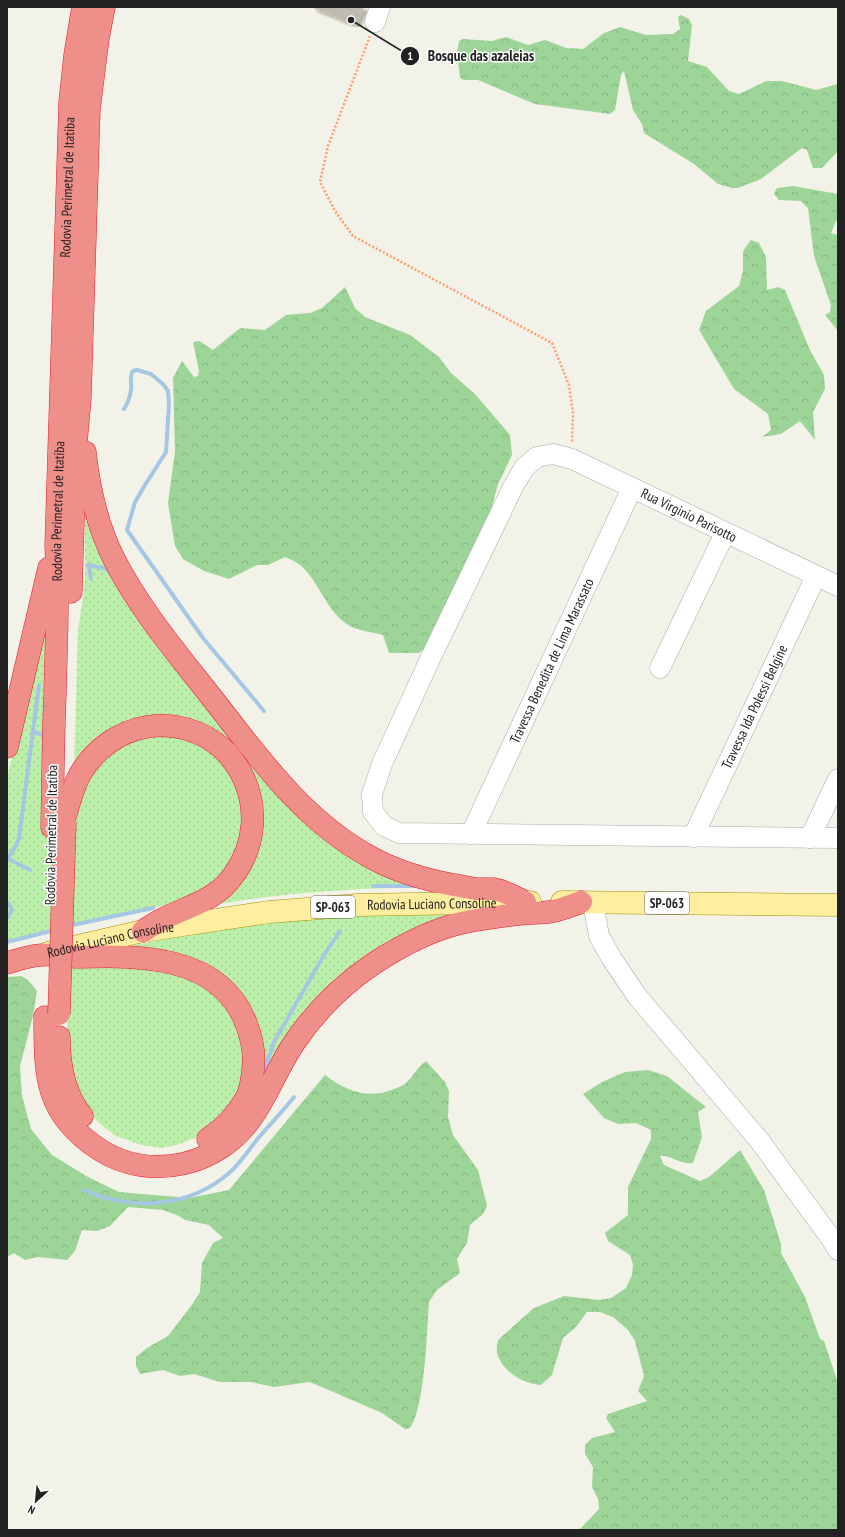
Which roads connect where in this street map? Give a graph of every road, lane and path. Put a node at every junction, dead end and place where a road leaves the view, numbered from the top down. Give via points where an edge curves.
1 (83, 7) edge
2 (104, 7) edge
3 (378, 15) edge
4 (79, 416) junction
5 (572, 459) junction
6 (632, 488) junction
7 (725, 533) junction
8 (56, 546) junction
9 (816, 576) junction
10 (838, 586) edge
11 (660, 668) dead end
12 (7, 747) edge
13 (838, 779) edge
14 (61, 822) junction
15 (471, 834) junction
16 (693, 837) junction
17 (810, 838) junction
18 (838, 838) edge
19 (525, 902) junction
20 (587, 902) junction
21 (838, 905) edge
22 (143, 931) junction
23 (41, 955) junction
24 (7, 963) edge
25 (52, 1015) junction
26 (838, 1250) edge

1 - 8 highway, Rodovia Perimetral de Itatiba via 70,102
2 - 4 highway, Rodovia Perimetral de Itatiba via 89,109
3 - 5 path via 328,146 320,182 335,211 353,236 552,343 569,385 573,414
4 - 14 highway, Rodovia Perimetral de Itatiba
4 - 19 highway via 92,495 101,528 113,558 129,587 169,643 285,788 318,820 355,848 389,866 451,884 494,889
5 - 6 street, Rua Virginio Parisotto
5 - 15 street, Rua Virginio Parisotto via 553,454 538,457 524,468 414,692 382,764 372,794 373,812 384,826 398,833
6 - 7 street, Rua Virginio Parisotto
6 - 15 street, Travessa Benedita de Lima Marassato
7 - 9 street, Rua Virginio Parisotto
7 - 11 street
8 - 12 highway
8 - 14 highway, Rodovia Perimetral de Itatiba via 58,587 53,740
9 - 10 street, Rua Virginio Parisotto
9 - 16 street, Travessa Ida Polessi Belgine
13 - 17 street
14 - 22 highway via 80,775 92,758 106,744 142,727 167,725 201,734 232,759 243,778 252,806 252,827 247,850 233,876 216,893
14 - 25 highway, Rodovia Perimetral de Itatiba, bridge
15 - 16 street
16 - 17 street
17 - 18 street
19 - 20 main road, Rodovia Luciano Consoline / SP-063
19 - 22 main road, Rodovia Luciano Consoline / SP-063 via 404,903 300,909
20 - 21 main road, Rodovia Luciano Consoline / SP-063
20 - 25 highway via 549,912 482,919 446,928 405,945 371,966 336,993 310,1022 280,1064 258,1107 243,1128 213,1153 183,1164 161,1167 126,1162 101,1150 75,1131 58,1106 49,1085 45,1060
20 - 26 street via 599,936 637,996 759,1140
22 - 23 main road, Rodovia Luciano Consoline / SP-063
23 - 24 highway, Rodovia Luciano Consoline / SP-063
23 - 25 highway via 142,957 175,963 204,975 226,992 235,1003 250,1032 254,1065 247,1096 230,1121 200,1143 163,1152 129,1148 106,1137 86,1121 76,1108 64,1081

